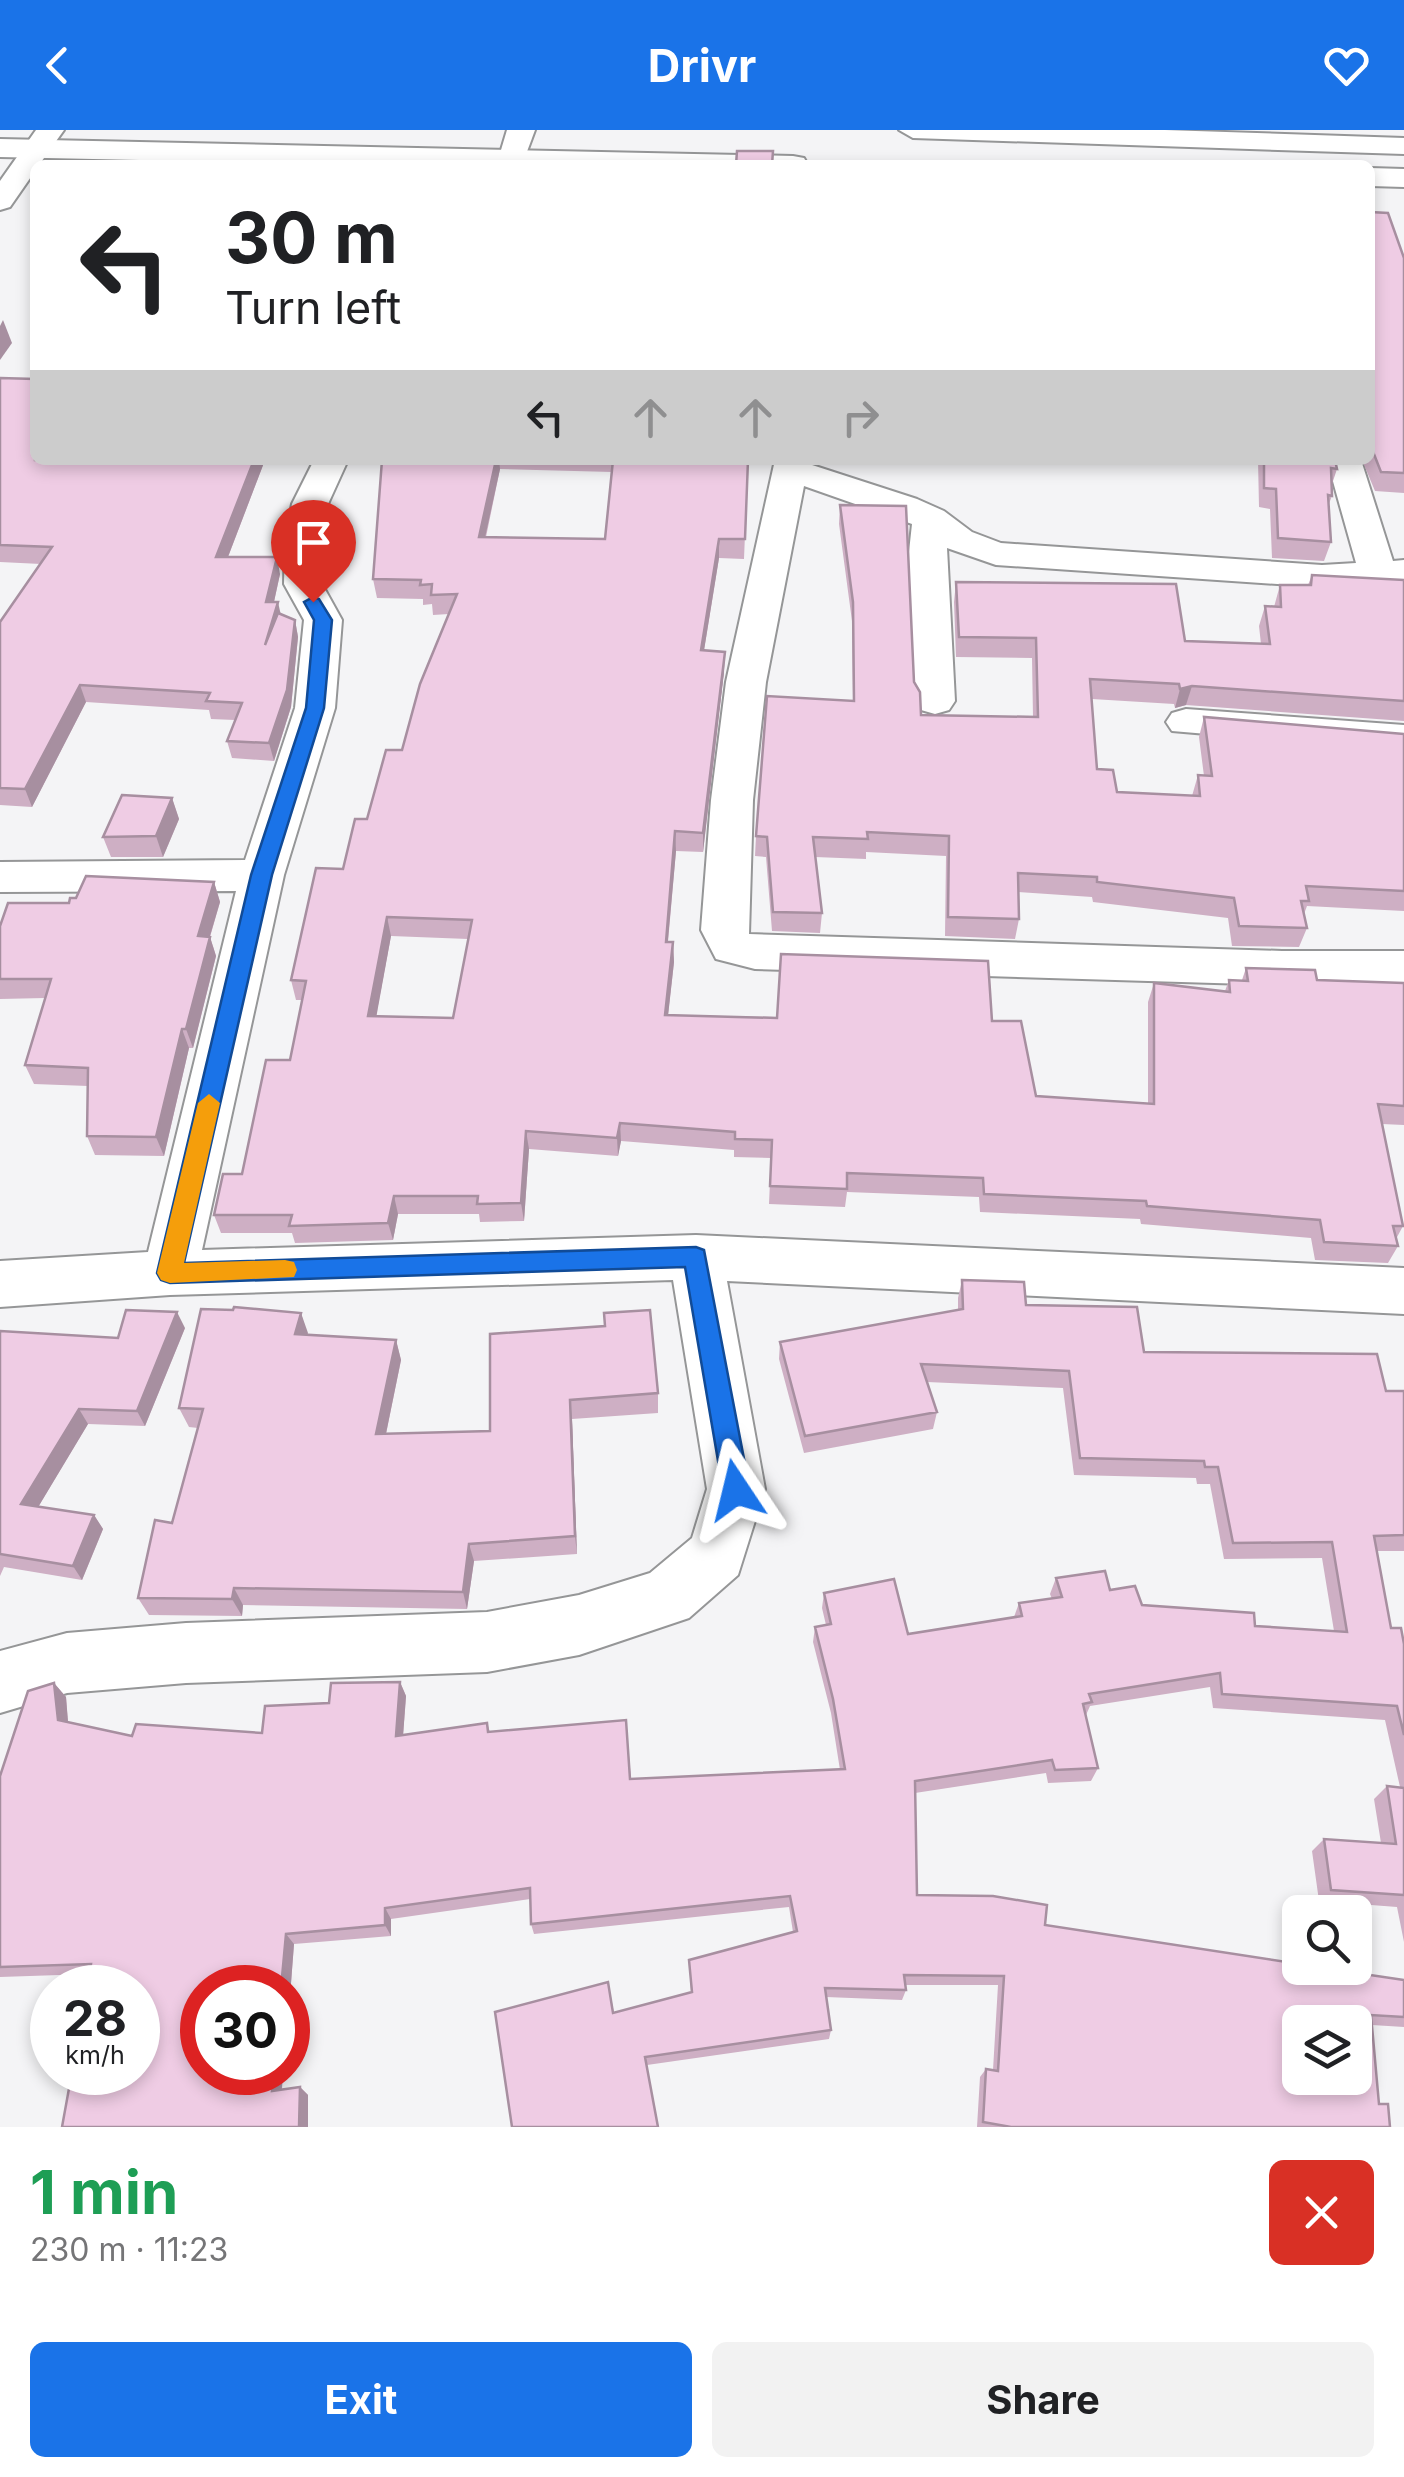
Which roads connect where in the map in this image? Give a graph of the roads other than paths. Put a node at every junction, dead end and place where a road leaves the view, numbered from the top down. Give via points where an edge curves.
1 (521, 130) edge
2 (914, 130) edge
3 (42, 139) edge
4 (1404, 146) edge
5 (0, 148) edge
6 (336, 160) edge
7 (512, 160) edge
8 (1375, 177) edge
9 (1404, 178) edge
10 (0, 200) edge
11 (329, 465) edge
12 (792, 465) edge
13 (1346, 465) edge
14 (930, 519) junction
15 (1391, 571) edge
16 (935, 701) dead end
17 (1186, 722) dead end
18 (1404, 738) edge
19 (262, 875) junction
20 (0, 877) edge
21 (1404, 968) edge
22 (696, 1257) junction
23 (170, 1273) junction
24 (0, 1284) edge
25 (1404, 1292) edge
26 (0, 1682) edge

1 - 7 street
2 - 4 street
3 - 5 highway
3 - 6 highway
3 - 10 street
8 - 9 highway
11 - 19 street via 303,538 303,584 323,620 315,708
12 - 14 street
12 - 21 street via 746,682 724,930 732,946 756,952
13 - 15 street
14 - 15 street via 996,554 1322,576
14 - 16 street
17 - 18 street
19 - 20 street
19 - 23 street
22 - 23 street
22 - 25 street
22 - 26 street via 736,1490 717,1555 668,1597 579,1625 487,1642 166,1654 67,1663
23 - 24 street

